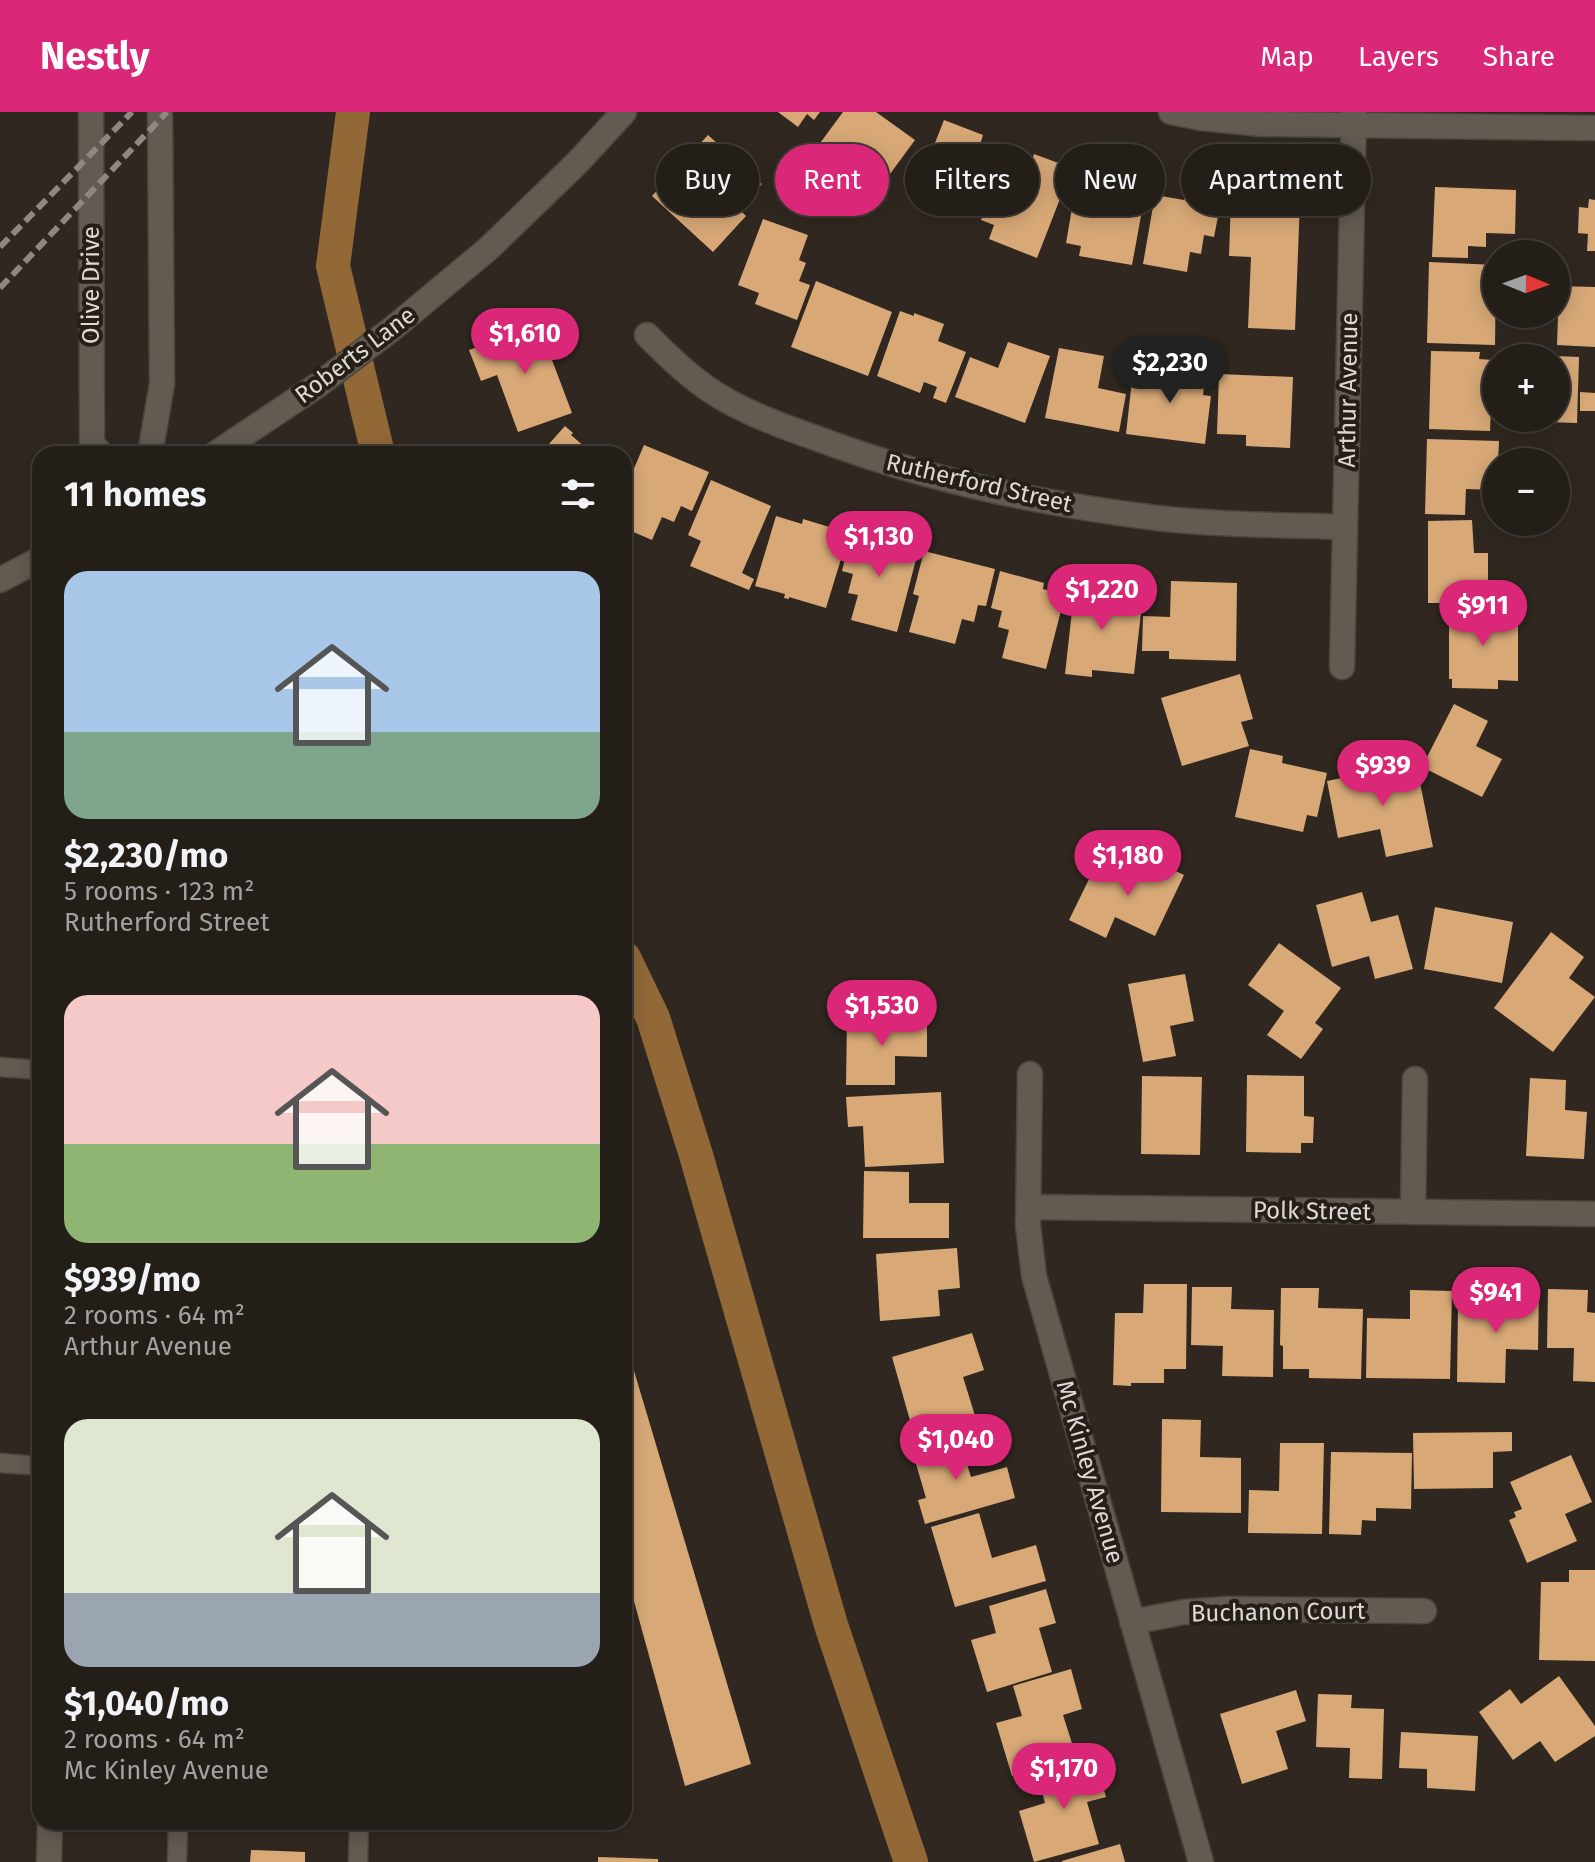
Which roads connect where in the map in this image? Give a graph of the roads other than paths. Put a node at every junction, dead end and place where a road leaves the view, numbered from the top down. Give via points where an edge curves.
1 (91, 112) edge
2 (160, 112) edge
3 (624, 112) edge
4 (1171, 112) edge
5 (1354, 119) edge
6 (1595, 128) edge
7 (647, 335) dead end
8 (94, 446) edge
9 (151, 446) edge
10 (227, 446) edge
11 (1345, 527) junction
12 (32, 563) edge
13 (0, 580) edge
14 (1342, 667) dead end
15 (0, 1067) edge
16 (32, 1069) edge
17 (1030, 1074) dead end
18 (1415, 1079) dead end
19 (1028, 1207) junction
20 (1413, 1212) junction
21 (1595, 1214) edge
22 (0, 1463) edge
23 (32, 1465) edge
24 (1424, 1611) dead end
25 (1132, 1622) junction
26 (50, 1830) edge
27 (178, 1830) edge
28 (359, 1830) edge
29 (49, 1862) edge
30 (177, 1862) edge
31 (358, 1862) edge
32 (1201, 1862) edge

1 - 8 street, Olive Drive
2 - 9 street via 162,384
3 - 10 street, Roberts Lane via 488,249 318,385
4 - 5 street via 1261,124
5 - 6 street
5 - 11 street, Arthur Avenue
7 - 11 street, Rutherford Street via 683,371 726,400 779,425 966,485 1160,518
11 - 14 street, Arthur Avenue
12 - 13 street
15 - 16 lane
17 - 19 street, Mc Kinley Avenue
18 - 20 street
19 - 20 street, Polk Street
19 - 25 street, Mc Kinley Avenue via 1034,1276
20 - 21 street, Polk Street
22 - 23 lane
24 - 25 street, Buchanon Court via 1228,1609
25 - 32 street, Mc Kinley Avenue
26 - 29 street
27 - 30 lane
28 - 31 lane

